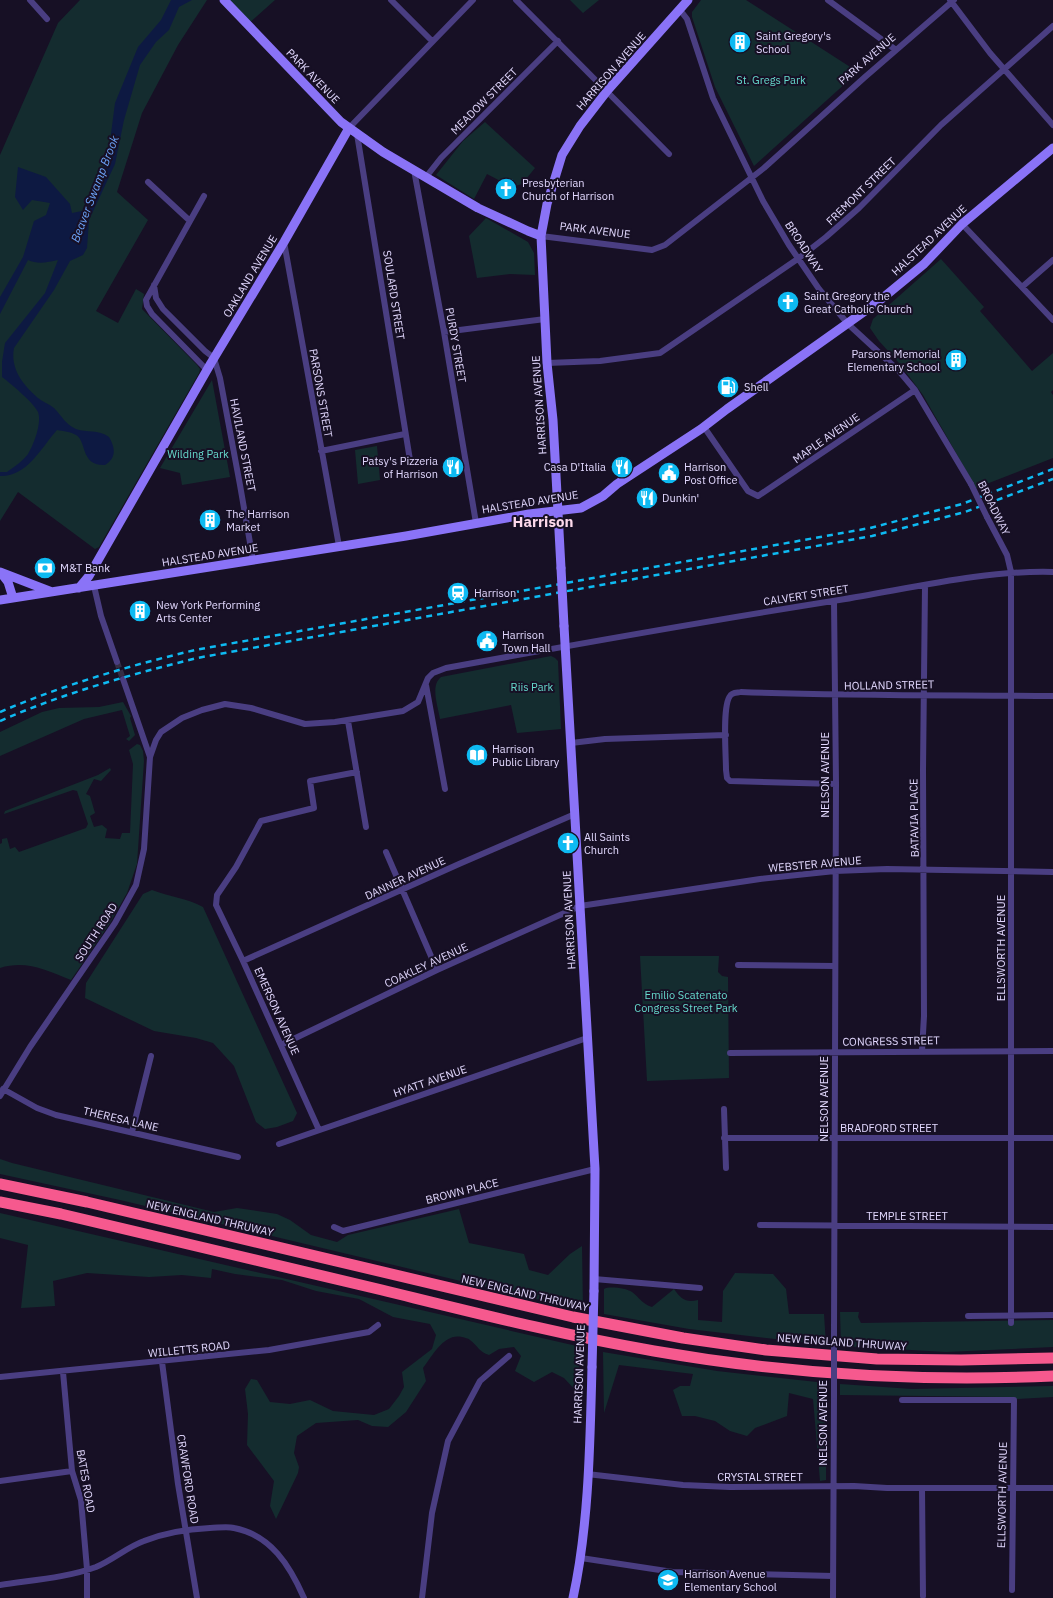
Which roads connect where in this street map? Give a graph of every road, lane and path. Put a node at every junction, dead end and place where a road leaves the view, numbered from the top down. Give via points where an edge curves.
1 (30, 0) edge
2 (224, 0) edge
3 (391, 0) edge
4 (472, 0) edge
5 (516, 0) edge
6 (688, 0) edge
7 (828, 0) edge
8 (952, 1) edge
9 (680, 10) junction
10 (47, 19) dead end
11 (1053, 26) edge
12 (432, 41) junction
13 (558, 41) junction
14 (896, 50) junction
15 (1004, 70) junction
16 (606, 91) junction
17 (1053, 125) edge
18 (349, 128) junction
19 (358, 134) junction
20 (1053, 148) edge
21 (669, 154) dead end
22 (414, 170) junction
23 (426, 177) junction
24 (752, 178) junction
25 (148, 182) dead end
26 (204, 196) dead end
27 (190, 221) junction
28 (962, 224) junction
29 (541, 236) junction
30 (284, 242) junction
31 (799, 258) junction
32 (1053, 260) edge
33 (154, 285) junction
34 (1022, 287) junction
35 (545, 319) junction
36 (1053, 320) edge
37 (848, 324) junction
38 (444, 332) junction
39 (214, 358) junction
40 (547, 363) junction
41 (207, 370) junction
42 (915, 390) junction
43 (704, 427) junction
44 (405, 434) junction
45 (321, 451) junction
46 (410, 460) dead end
47 (558, 511) junction
48 (476, 523) junction
49 (339, 546) junction
50 (253, 560) junction
51 (0, 572) edge
52 (1011, 572) junction
53 (1053, 572) edge
54 (94, 586) junction
55 (925, 586) junction
56 (78, 588) junction
57 (53, 592) junction
58 (13, 598) junction
59 (0, 600) edge
60 (834, 601) junction
61 (564, 646) junction
62 (117, 662) tunnel mouth
63 (123, 679) tunnel mouth
64 (426, 684) junction
65 (924, 695) junction
66 (834, 696) junction
67 (1012, 696) junction
68 (1053, 696) edge
69 (348, 720) junction
70 (726, 735) junction
71 (571, 743) junction
72 (150, 757) junction
73 (357, 772) junction
74 (836, 784) junction
75 (445, 789) dead end
76 (575, 814) junction
77 (366, 827) dead end
78 (386, 852) dead end
79 (924, 870) junction
80 (835, 871) junction
81 (1012, 872) junction
82 (1053, 872) edge
83 (403, 890) junction
84 (580, 906) junction
85 (243, 961) junction
86 (738, 965) dead end
87 (835, 966) junction
88 (437, 970) junction
89 (587, 1038) junction
90 (281, 1045) junction
91 (1053, 1050) edge
92 (922, 1051) junction
93 (1011, 1051) junction
94 (834, 1052) junction
95 (730, 1053) dead end
96 (151, 1056) dead end
97 (4, 1089) junction
98 (0, 1096) edge
99 (724, 1109) dead end
100 (319, 1130) junction
101 (132, 1132) junction
102 (724, 1138) junction
103 (834, 1138) junction
104 (1011, 1138) junction
105 (1053, 1138) edge
106 (279, 1144) dead end
107 (238, 1157) dead end
108 (726, 1168) dead end
109 (595, 1169) junction
110 (0, 1184) edge
111 (0, 1202) edge
112 (760, 1225) dead end
113 (833, 1226) junction
114 (1010, 1226) junction
115 (334, 1227) dead end
116 (1053, 1227) edge
117 (594, 1279) junction
118 (700, 1288) dead end
119 (1053, 1315) edge
120 (968, 1316) dead end
121 (1011, 1316) junction
122 (1011, 1323) dead end
123 (378, 1325) dead end
124 (509, 1356) dead end
125 (1053, 1358) edge
126 (162, 1362) junction
127 (62, 1372) junction
128 (1053, 1376) edge
129 (0, 1377) edge
130 (902, 1400) dead end
131 (72, 1471) junction
132 (587, 1474) junction
133 (0, 1480) edge
134 (833, 1486) junction
135 (922, 1488) junction
136 (1053, 1488) edge
137 (1012, 1489) junction
138 (186, 1530) junction
139 (581, 1558) junction
140 (87, 1569) junction
141 (833, 1576) junction
142 (0, 1585) edge
143 (1012, 1590) dead end
144 (923, 1596) dead end
145 (87, 1598) edge
146 (197, 1598) edge
147 (304, 1598) edge
148 (422, 1598) edge
149 (573, 1598) edge
150 (833, 1598) edge

1 - 10 street
2 - 18 street, PARK AVENUE
3 - 12 street
4 - 12 street, OAKLAND AVENUE
5 - 13 street
6 - 9 street, HARRISON AVENUE
7 - 14 street
8 - 14 street, PARK AVENUE
8 - 15 street
9 - 16 street, HARRISON AVENUE
9 - 24 street, BROADWAY via 686,19 713,98
11 - 15 street, FREMONT STREET
12 - 18 street, OAKLAND AVENUE
13 - 16 street
13 - 23 street, MEADOW STREET
14 - 24 street, PARK AVENUE
15 - 17 street
15 - 31 street, FREMONT STREET via 941,125 860,208
16 - 21 street
16 - 29 street, HARRISON AVENUE via 562,155 552,184
18 - 19 street, PARK AVENUE
18 - 30 street, OAKLAND AVENUE
19 - 22 street, PARK AVENUE
19 - 44 street, SOULARD STREET
20 - 28 street, HALSTEAD AVENUE
22 - 23 street, PARK AVENUE
22 - 38 street, PURDY STREET
23 - 29 street, PARK AVENUE via 478,208
24 - 29 street, PARK AVENUE via 665,245 652,250
24 - 31 street, BROADWAY via 763,201
25 - 27 street
26 - 27 street
27 - 33 street
28 - 34 street
28 - 37 street, HALSTEAD AVENUE via 924,264
29 - 35 street, HARRISON AVENUE
30 - 39 street, OAKLAND AVENUE
30 - 45 street, PARSONS STREET
31 - 37 street, BROADWAY via 819,289
31 - 40 street, FREMONT STREET via 660,353 600,361
32 - 34 street
33 - 39 street via 156,298 163,310
33 - 41 street via 146,300 147,306
34 - 36 street
35 - 38 street
35 - 40 street, HARRISON AVENUE
37 - 42 street, BROADWAY via 899,371
37 - 43 street, HALSTEAD AVENUE
38 - 48 street, PURDY STREET
39 - 41 street, OAKLAND AVENUE
39 - 50 street, HAVILAND STREET via 220,378
40 - 47 street, HARRISON AVENUE
41 - 56 street, OAKLAND AVENUE via 89,576
42 - 43 street, MAPLE AVENUE via 758,496 748,491
42 - 52 street, BROADWAY, bridge via 971,484 1007,555
43 - 47 street, HALSTEAD AVENUE via 617,484 604,496 581,508
44 - 45 street
44 - 46 street, SOULARD STREET
45 - 49 street, PARSONS STREET
47 - 48 street, HALSTEAD AVENUE
47 - 61 street, HARRISON AVENUE, bridge
48 - 49 street, HALSTEAD AVENUE
49 - 50 street, HALSTEAD AVENUE
50 - 54 street, HALSTEAD AVENUE
51 - 57 street
51 - 58 street via 8,582
52 - 53 street, CALVERT STREET
52 - 55 street, CALVERT STREET
52 - 67 street, ELLSWORTH AVENUE
54 - 56 street, HALSTEAD AVENUE
54 - 62 street
55 - 60 street, CALVERT STREET
55 - 65 street, BATAVIA PLACE
56 - 57 street, HALSTEAD AVENUE
57 - 58 street, HALSTEAD AVENUE
58 - 59 street, HALSTEAD AVENUE
60 - 61 street, CALVERT STREET
60 - 66 street, NELSON AVENUE
61 - 64 street, CALVERT STREET via 446,668 433,673
61 - 71 street, HARRISON AVENUE
63 - 72 street
64 - 69 street via 418,702 409,709
64 - 75 street
65 - 66 street, HOLLAND STREET
65 - 67 street, HOLLAND STREET
65 - 79 street, BATAVIA PLACE
66 - 70 street, HOLLAND STREET via 733,693 726,707
66 - 74 street, NELSON AVENUE
67 - 68 street, HOLLAND STREET
67 - 81 street, ELLSWORTH AVENUE
69 - 72 street via 305,724 251,708 225,704 192,714 167,727 156,740
69 - 73 street
70 - 71 street via 605,739
70 - 74 street via 727,778 730,781
71 - 76 street, HARRISON AVENUE
72 - 97 street, SOUTH ROAD via 144,850 136,886 115,924
73 - 77 street
73 - 85 street, EMERSON AVENUE via 310,781 314,808 261,822 215,901
74 - 80 street, NELSON AVENUE
76 - 83 street, DANNER AVENUE
76 - 84 street, HARRISON AVENUE
78 - 83 street
79 - 80 street, WEBSTER AVENUE
79 - 81 street, WEBSTER AVENUE
79 - 92 street, BATAVIA PLACE
80 - 84 street, WEBSTER AVENUE via 760,879
80 - 87 street, NELSON AVENUE
81 - 82 street, WEBSTER AVENUE
81 - 93 street, ELLSWORTH AVENUE
83 - 85 street, DANNER AVENUE
83 - 88 street
84 - 88 street, COAKLEY AVENUE
84 - 89 street, HARRISON AVENUE
85 - 90 street, EMERSON AVENUE
86 - 87 street
87 - 94 street, NELSON AVENUE
88 - 90 street, COAKLEY AVENUE
89 - 100 street, HYATT AVENUE
89 - 109 street, HARRISON AVENUE
90 - 100 street, EMERSON AVENUE
91 - 93 street, CONGRESS STREET
92 - 93 street, CONGRESS STREET
92 - 94 street, CONGRESS STREET
93 - 104 street, ELLSWORTH AVENUE
94 - 95 street, CONGRESS STREET
94 - 103 street, NELSON AVENUE
96 - 101 street
97 - 98 street, SOUTH ROAD
97 - 101 street, THERESA LANE via 46,1112
99 - 102 street
100 - 106 street, HYATT AVENUE
101 - 107 street, THERESA LANE
102 - 103 street, BRADFORD STREET
102 - 108 street
103 - 104 street, BRADFORD STREET
103 - 113 street, NELSON AVENUE
104 - 105 street, BRADFORD STREET
104 - 114 street, ELLSWORTH AVENUE
109 - 115 street, BROWN PLACE via 343,1231
109 - 117 street, HARRISON AVENUE
110 - 125 highway, NEW ENGLAND THRUWAY via 87,1202 560,1314 662,1335 766,1350 849,1357 940,1360
111 - 128 highway via 61,1214 546,1329 655,1351 736,1363 868,1375 958,1378
112 - 113 street, TEMPLE STREET
113 - 114 street, TEMPLE STREET
113 - 134 street, NELSON AVENUE, bridge
114 - 116 street, TEMPLE STREET
114 - 121 street, ELLSWORTH AVENUE
117 - 118 street
117 - 132 street, HARRISON AVENUE, bridge
119 - 121 street
120 - 121 street
121 - 122 street, ELLSWORTH AVENUE
123 - 126 street, WILLETTS ROAD via 369,1332 325,1341
124 - 148 street via 480,1381 448,1441 432,1513
126 - 127 street, WILLETTS ROAD
126 - 138 street, CRAWFORD ROAD
127 - 129 street, WILLETTS ROAD
127 - 131 street, BATES ROAD
130 - 137 street, ELLSWORTH AVENUE via 1014,1400
131 - 133 street
131 - 140 street, BATES ROAD via 81,1500
132 - 134 street, CRYSTAL STREET via 699,1486
132 - 139 street, HARRISON AVENUE
134 - 135 street, CRYSTAL STREET
134 - 141 street, NELSON AVENUE
135 - 137 street, CRYSTAL STREET
135 - 144 street
136 - 137 street, CRYSTAL STREET
137 - 143 street, ELLSWORTH AVENUE
138 - 140 street via 144,1541
138 - 146 street, CRAWFORD ROAD
138 - 147 street via 233,1527 254,1534 277,1552 289,1568
139 - 141 street via 673,1572
139 - 149 street, HARRISON AVENUE
140 - 142 street via 71,1574
140 - 145 street, BATES ROAD
141 - 150 street, NELSON AVENUE

